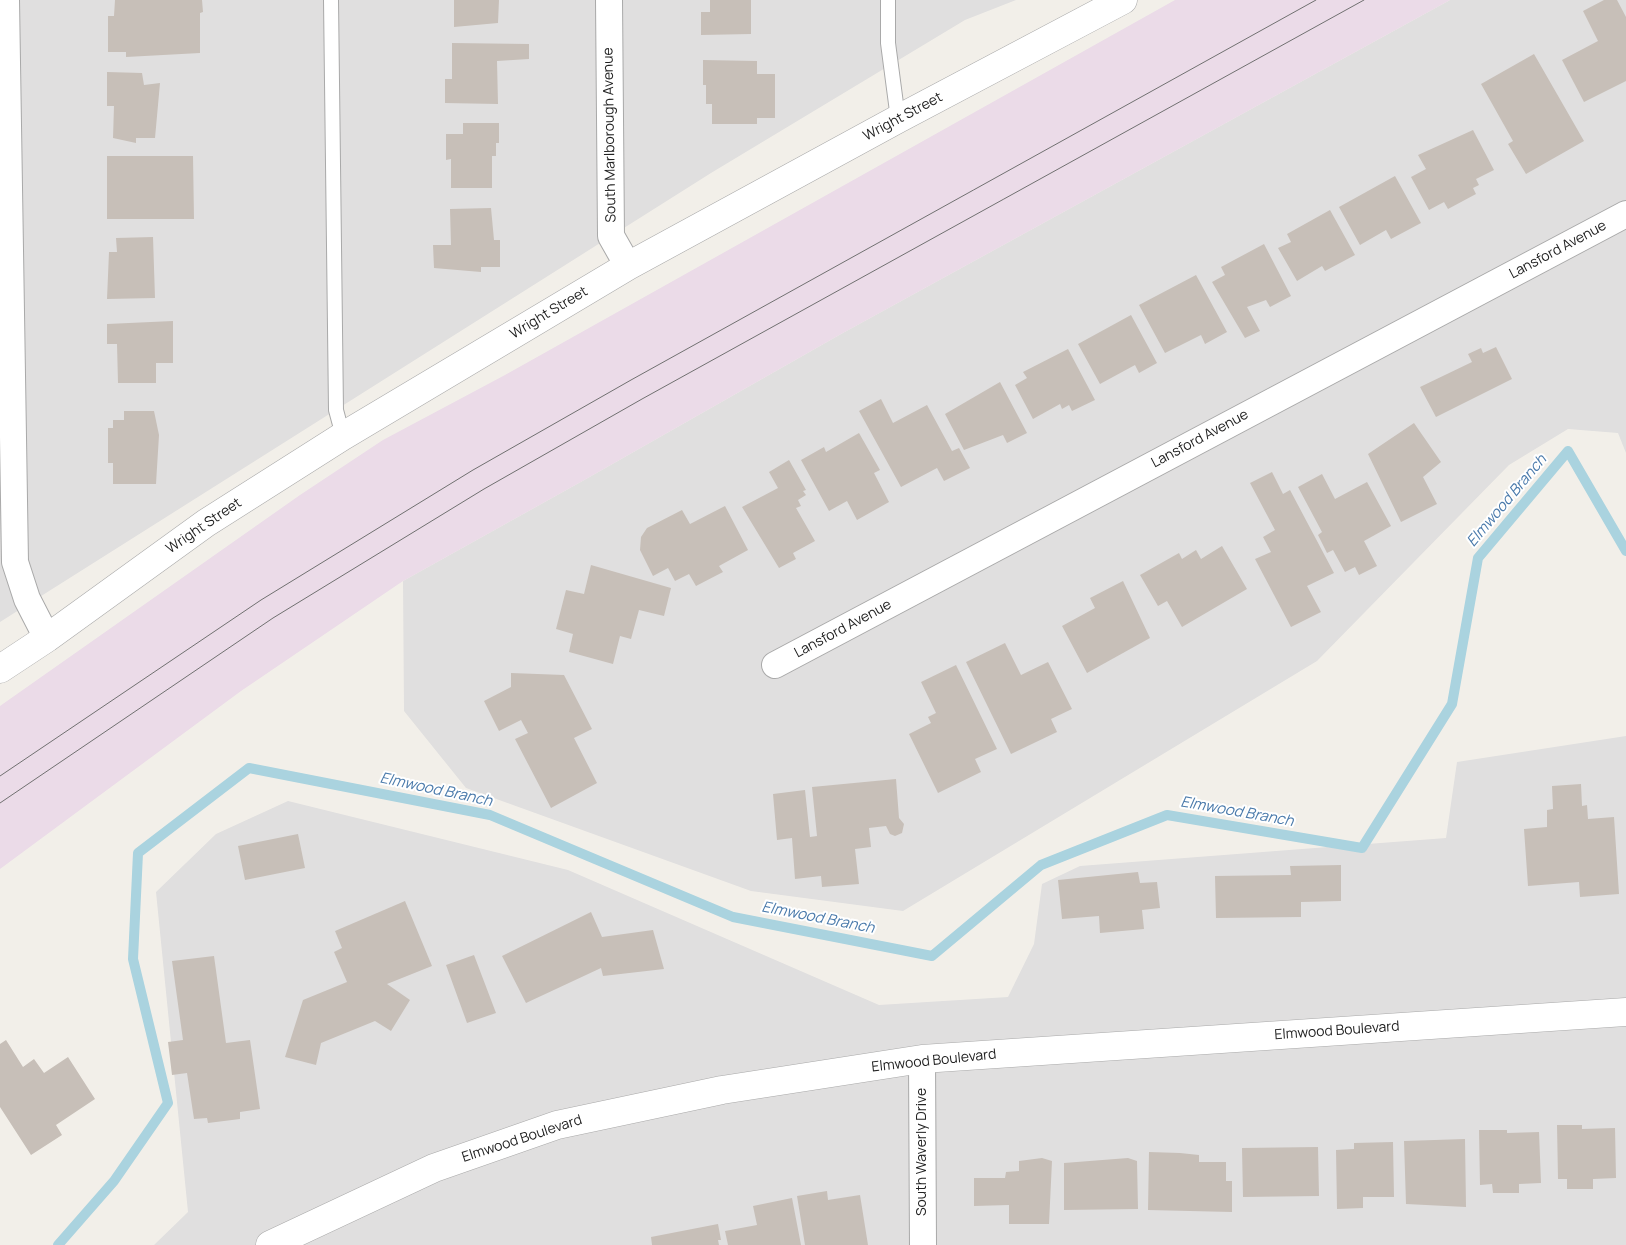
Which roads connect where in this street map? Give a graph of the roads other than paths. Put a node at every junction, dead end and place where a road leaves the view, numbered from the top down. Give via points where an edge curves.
1 (6, 0) edge
2 (331, 0) edge
3 (608, 0) edge
4 (888, 0) edge
5 (1123, 0) edge
6 (898, 119) junction
7 (1626, 214) edge
8 (628, 266) junction
9 (343, 436) junction
10 (47, 638) junction
11 (775, 665) dead end
12 (0, 670) edge
13 (1626, 1012) edge
14 (922, 1059) junction
15 (270, 1245) edge
16 (923, 1245) edge

1 - 10 street via 15,562 27,599
2 - 9 lane via 336,410
3 - 8 street, South Marlborough Avenue via 611,236
4 - 6 lane via 888,43
5 - 6 street, Wright Street
6 - 8 street, Wright Street
7 - 11 street, Lansford Avenue
8 - 9 street, Wright Street
9 - 10 street, Wright Street via 206,523
10 - 12 street, Wright Street
13 - 14 street, Elmwood Boulevard
14 - 15 street, Elmwood Boulevard via 722,1090 557,1125 434,1168
14 - 16 street, South Waverly Drive

